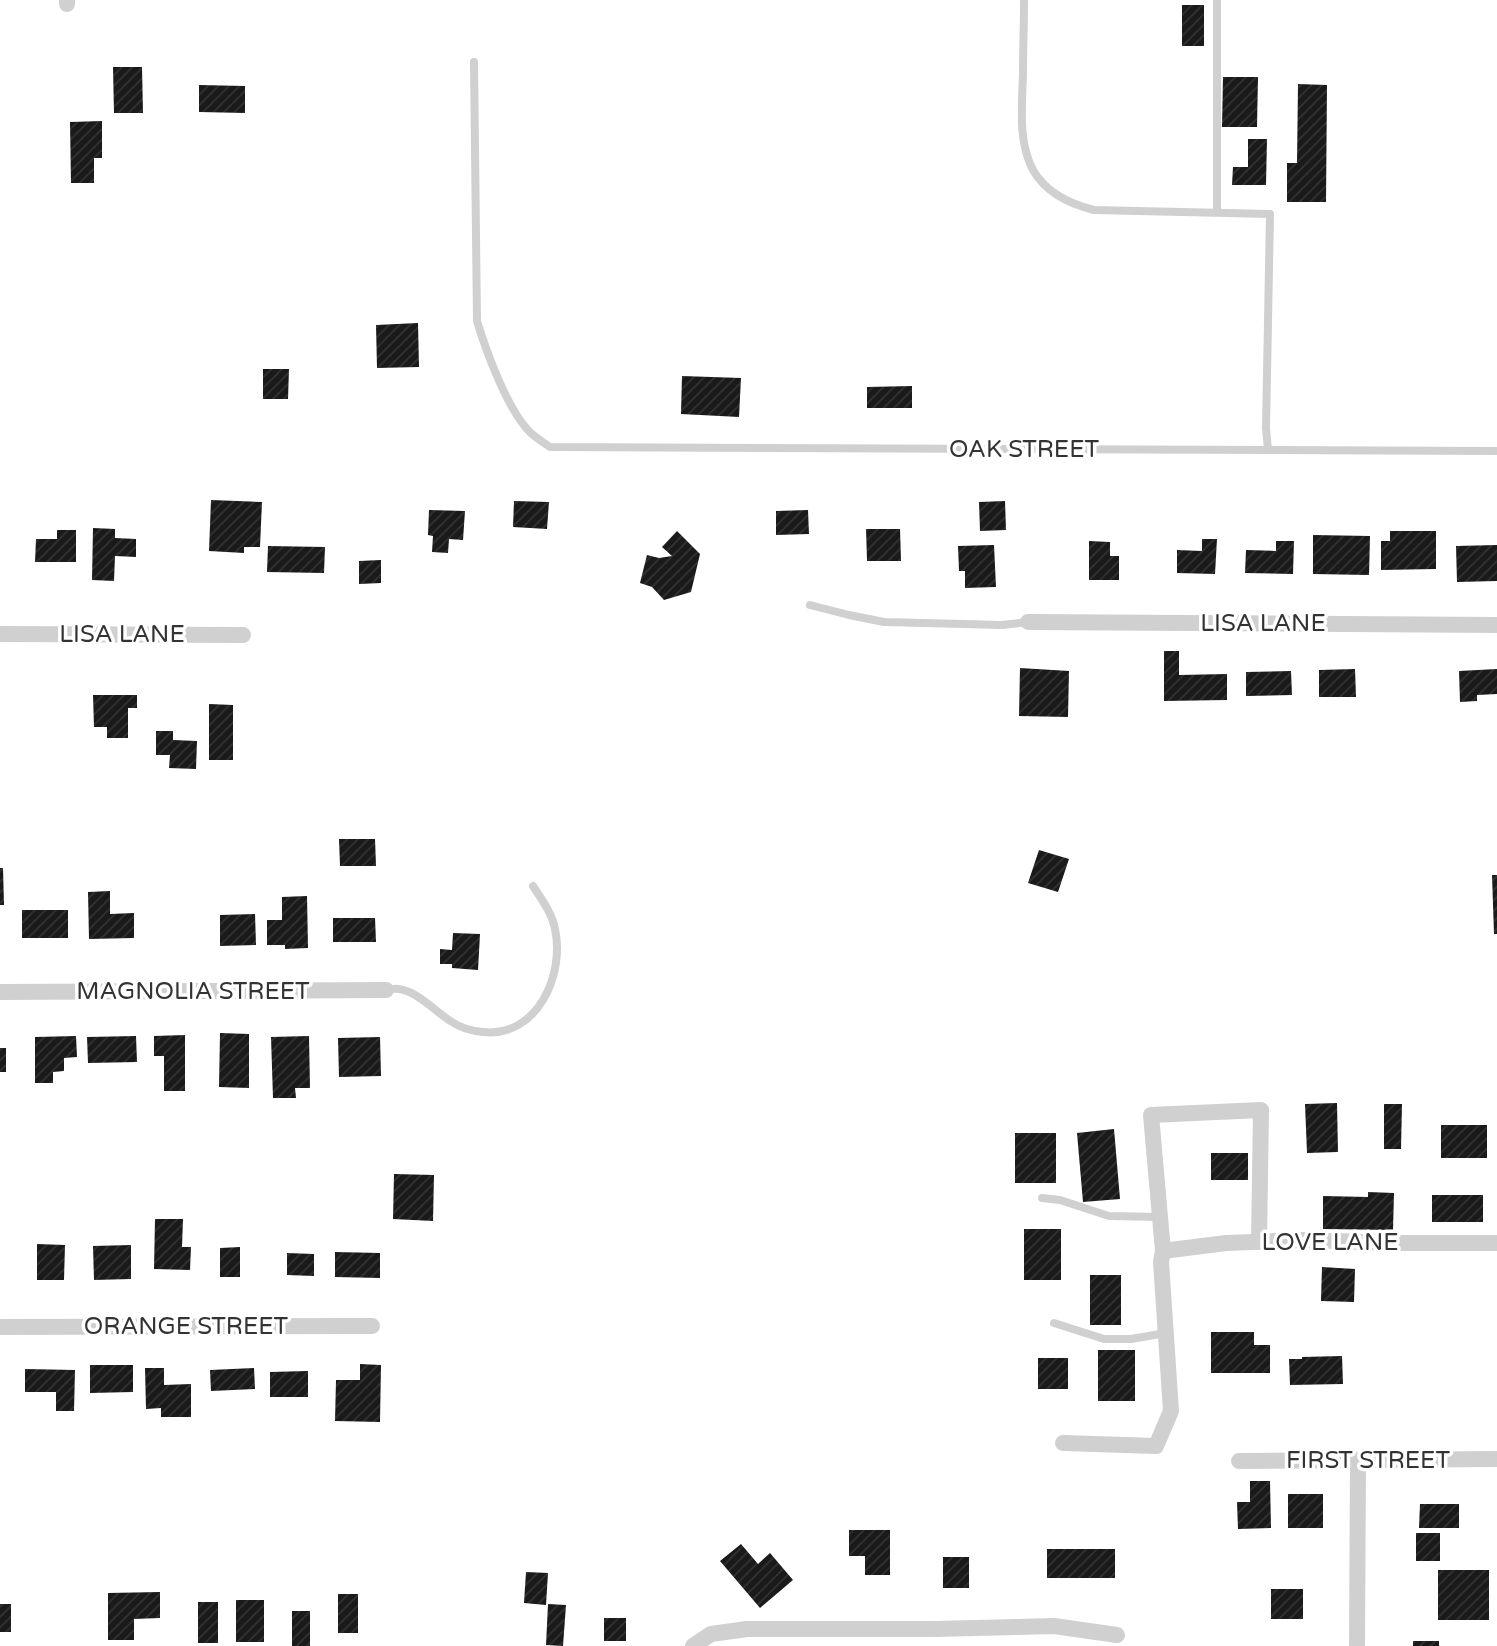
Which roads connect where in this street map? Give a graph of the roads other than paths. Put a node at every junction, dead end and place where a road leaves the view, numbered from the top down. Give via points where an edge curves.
1 (1024, 0) edge
2 (1217, 0) edge
3 (474, 62) dead end
4 (1217, 212) junction
5 (1268, 450) junction
6 (1497, 451) edge
7 (810, 605) dead end
8 (1028, 622) joint
9 (1497, 625) edge
10 (0, 634) edge
11 (243, 635) dead end
12 (533, 886) dead end
13 (386, 990) joint
14 (0, 992) edge
15 (1042, 1198) dead end
16 (1160, 1217) junction
17 (1259, 1241) junction
18 (1497, 1243) edge
19 (1163, 1251) junction
20 (1054, 1323) dead end
21 (0, 1326) edge
22 (372, 1326) dead end
23 (1166, 1333) junction
24 (1063, 1443) dead end
25 (1497, 1459) edge
26 (1239, 1461) dead end
27 (1358, 1461) junction
28 (1117, 1635) dead end
29 (693, 1646) edge
30 (1357, 1646) edge

1 - 4 lane via 1022,125 1034,171 1048,188 1062,199 1094,210
2 - 4 lane
3 - 5 lane, OAK STREET via 477,321 486,351 520,419 550,447
4 - 5 lane via 1270,214
5 - 6 lane, OAK STREET
7 - 8 lane via 884,622
8 - 9 street, LISA LANE
10 - 11 street, LISA LANE
12 - 13 lane via 552,918 557,957 548,992 531,1017 503,1031 485,1033 452,1023 410,993
13 - 14 street, MAGNOLIA STREET
15 - 16 lane via 1109,1216
16 - 17 street via 1151,1115 1261,1110
16 - 19 street
17 - 18 street, LOVE LANE
17 - 19 street, LOVE LANE
19 - 23 street
20 - 23 lane via 1104,1339
21 - 22 street, ORANGE STREET
23 - 24 street via 1171,1411 1156,1446
25 - 27 street, FIRST STREET
26 - 27 street, FIRST STREET
27 - 30 street
28 - 29 street via 1054,1626 747,1629 711,1634

